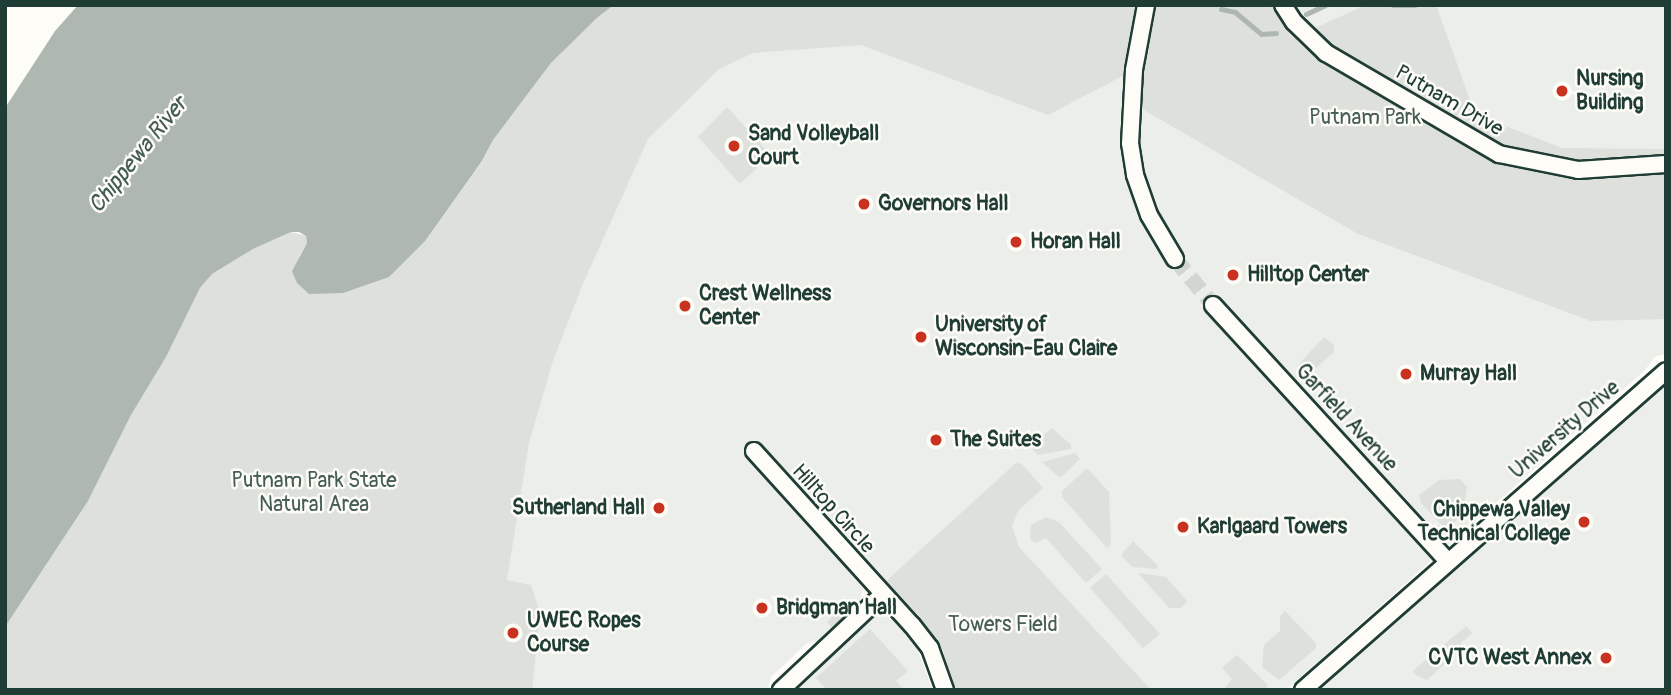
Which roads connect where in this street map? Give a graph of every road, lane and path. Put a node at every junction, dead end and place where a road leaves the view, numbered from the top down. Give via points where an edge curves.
1 (1146, 5) edge
2 (1283, 5) edge
3 (1666, 164) edge
4 (1175, 259) tunnel mouth
5 (1213, 305) tunnel mouth
6 (1666, 371) edge
7 (754, 451) dead end
8 (1447, 560) junction
9 (882, 595) junction
10 (780, 690) edge
11 (945, 690) edge
12 (1303, 690) edge

1 - 4 street via 1134,70 1130,143 1149,215
2 - 3 street, Putnam Drive via 1326,54 1499,154 1578,170
5 - 8 street, Garfield Avenue
6 - 8 street, University Drive
7 - 9 street, Hilltop Circle
8 - 12 street, University Drive
9 - 10 street
9 - 11 street, Hilltop Circle via 930,648

